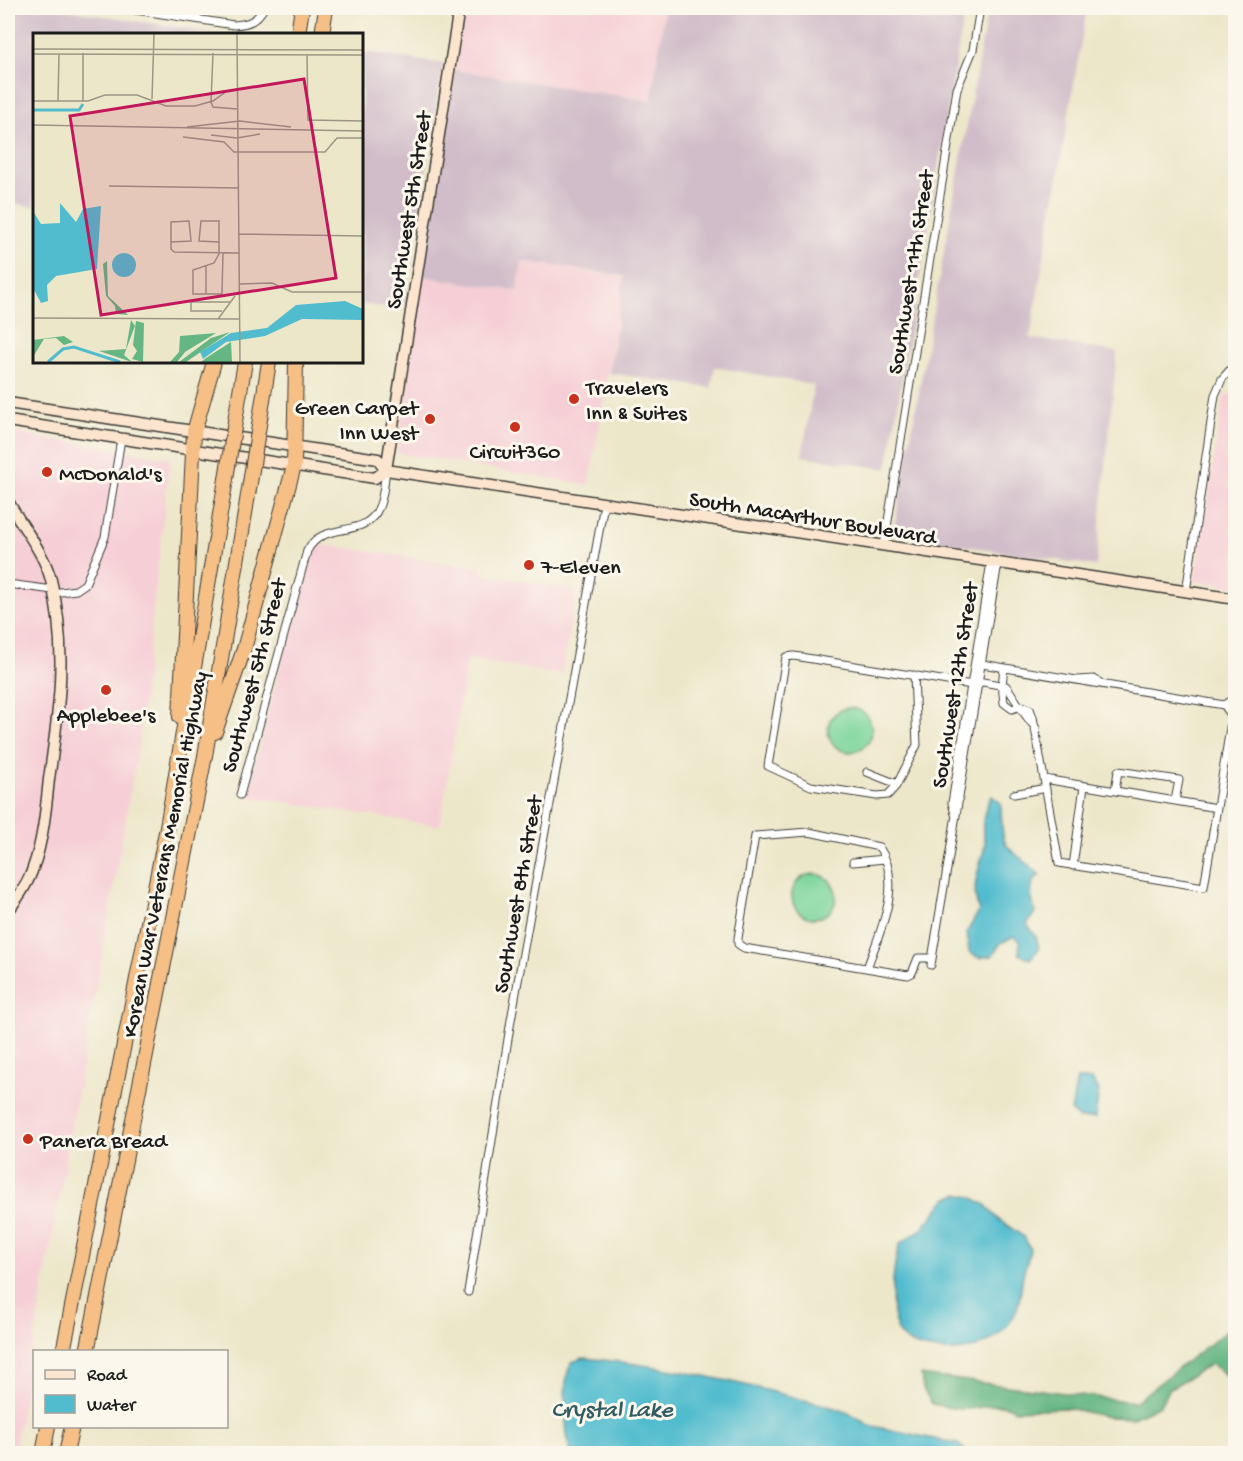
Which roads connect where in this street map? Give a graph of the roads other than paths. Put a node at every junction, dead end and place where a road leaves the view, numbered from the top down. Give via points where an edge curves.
1 (123, 8) edge
2 (264, 8) edge
3 (302, 8) edge
4 (326, 8) edge
5 (459, 8) edge
6 (980, 8) edge
7 (297, 33) edge
8 (322, 33) edge
9 (214, 363) edge
10 (245, 363) edge
11 (269, 363) edge
12 (296, 363) edge
13 (1236, 363) edge
14 (9, 403) edge
15 (8, 421) edge
16 (194, 432) junction
17 (121, 439) junction
18 (294, 447) junction
19 (193, 450) junction
20 (294, 466) junction
21 (386, 470) junction
22 (8, 501) edge
23 (604, 504) junction
24 (884, 546) junction
25 (995, 562) junction
26 (8, 584) edge
27 (53, 591) junction
28 (1186, 592) junction
29 (1236, 599) edge
30 (982, 664) junction
31 (1004, 668) junction
32 (914, 675) junction
33 (975, 683) junction
34 (1002, 685) junction
35 (1236, 697) edge
36 (1236, 704) edge
37 (1021, 706) junction
38 (1226, 707) junction
39 (205, 756) junction
40 (180, 758) junction
41 (867, 772) dead end
42 (1044, 779) junction
43 (897, 784) junction
44 (1084, 786) junction
45 (1046, 788) junction
46 (1115, 791) junction
47 (1014, 794) dead end
48 (240, 795) dead end
49 (1175, 801) junction
50 (1217, 807) junction
51 (885, 859) junction
52 (853, 862) dead end
53 (1073, 866) junction
54 (8, 911) edge
55 (867, 968) junction
56 (468, 1292) dead end
57 (63, 1350) edge
58 (87, 1350) edge
59 (48, 1428) edge
60 (72, 1428) edge
61 (43, 1454) edge
62 (66, 1454) edge

1 - 2 street via 234,24 249,24
3 - 7 highway
4 - 8 highway
5 - 21 main road, Southwest 5th Street
6 - 24 street, Southwest 11th Street via 973,50 957,89
9 - 16 highway
10 - 40 highway, Korean War Veterans Memorial Highway, bridge
11 - 39 highway, Korean War Veterans Memorial Highway, bridge
12 - 18 highway
13 - 28 street via 1215,395
14 - 15 main road
14 - 16 main road, South MacArthur Boulevard
15 - 17 main road, South MacArthur Boulevard
16 - 18 main road, South MacArthur Boulevard
16 - 19 highway
17 - 19 main road, South MacArthur Boulevard
17 - 27 street via 105,537 85,584 76,590
18 - 20 highway
18 - 21 main road, South MacArthur Boulevard via 378,459
19 - 20 main road, South MacArthur Boulevard
19 - 40 highway
20 - 21 main road, South MacArthur Boulevard via 375,478
20 - 39 highway via 244,649
21 - 23 main road, South MacArthur Boulevard
21 - 48 street, Southwest 5th Street via 380,506 372,518 361,528 324,533 307,550
22 - 27 main road via 44,561
23 - 24 main road, South MacArthur Boulevard
23 - 56 street, Southwest 8th Street via 511,1020
24 - 25 main road, South MacArthur Boulevard
25 - 28 main road, South MacArthur Boulevard
25 - 30 street, Southwest 12th Street
25 - 33 street, Southwest 12th Street
26 - 27 street
27 - 54 main road via 62,635 62,667 46,803 33,868
28 - 29 main road, South MacArthur Boulevard
30 - 31 street
30 - 33 street, Southwest 12th Street
31 - 34 street
31 - 38 street via 1075,680 1086,677 1102,684
32 - 33 street
32 - 43 street via 917,746
32 - 43 street via 786,657 767,760 771,769 811,786 883,796
33 - 34 street
33 - 55 street, Southwest 12th Street via 952,803 955,814 931,961 918,958 908,975
34 - 37 street
34 - 37 street via 1004,703 1012,709
35 - 38 street
36 - 38 street
37 - 42 street via 1022,714 1036,728
38 - 50 street via 1232,716
39 - 58 highway, Korean War Veterans Memorial Highway
40 - 57 highway, Korean War Veterans Memorial Highway
41 - 43 street
42 - 44 street
42 - 45 street
44 - 46 street
44 - 53 street
45 - 47 street
45 - 53 street via 1059,863
46 - 49 street
46 - 49 street via 1118,771 1179,780
49 - 50 street
50 - 53 street via 1204,887
51 - 52 street
51 - 55 street via 891,900
51 - 55 street via 874,844 809,831 755,836 738,938 738,944 744,948
59 - 61 highway
60 - 62 highway

